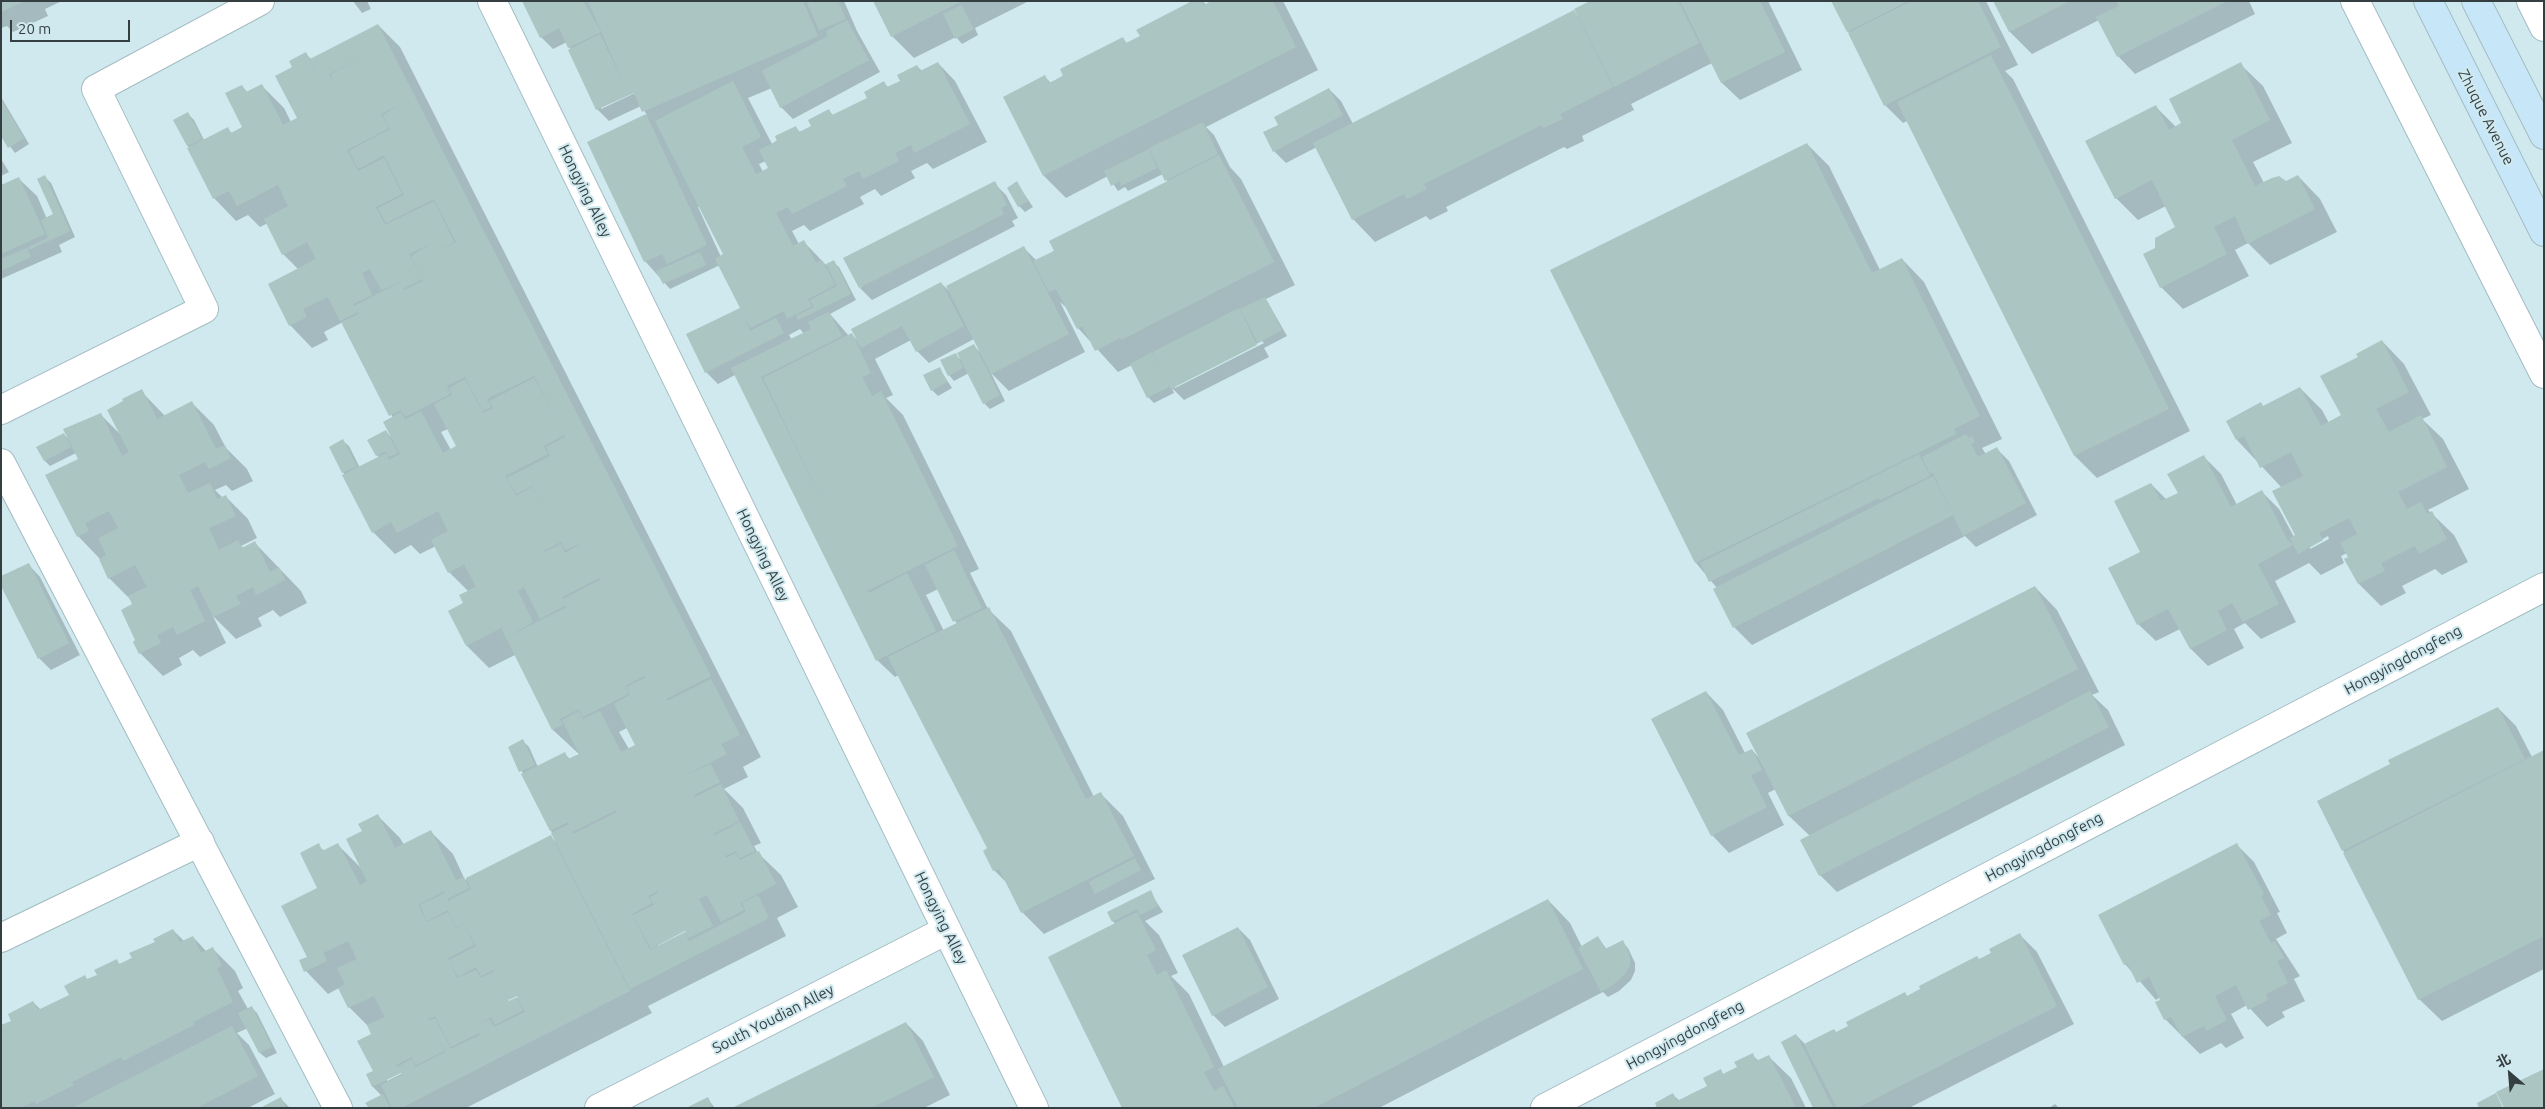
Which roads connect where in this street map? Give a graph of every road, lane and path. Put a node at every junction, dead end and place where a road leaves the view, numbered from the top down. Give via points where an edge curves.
1 (260, 1) edge
2 (492, 1) edge
3 (2355, 1) edge
4 (2428, 1) edge
5 (2476, 1) edge
6 (2531, 1) edge
7 (2544, 27) edge
8 (2544, 135) edge
9 (2544, 232) edge
10 (2544, 374) edge
11 (1, 410) edge
12 (1, 463) edge
13 (2544, 587) edge
14 (200, 842) junction
15 (947, 930) junction
16 (1, 938) edge
17 (338, 1108) edge
18 (599, 1108) edge
19 (1034, 1108) edge
20 (1545, 1108) edge

1 - 11 street via 96,88 204,309
2 - 15 street, Hongying Alley
3 - 10 street
4 - 9 main road, Zhuque Avenue
5 - 8 main road
6 - 7 street
12 - 14 street
13 - 20 street, Hongyingdongfeng
14 - 16 street
14 - 17 street
15 - 18 street, South Youdian Alley
15 - 19 street, Hongying Alley

